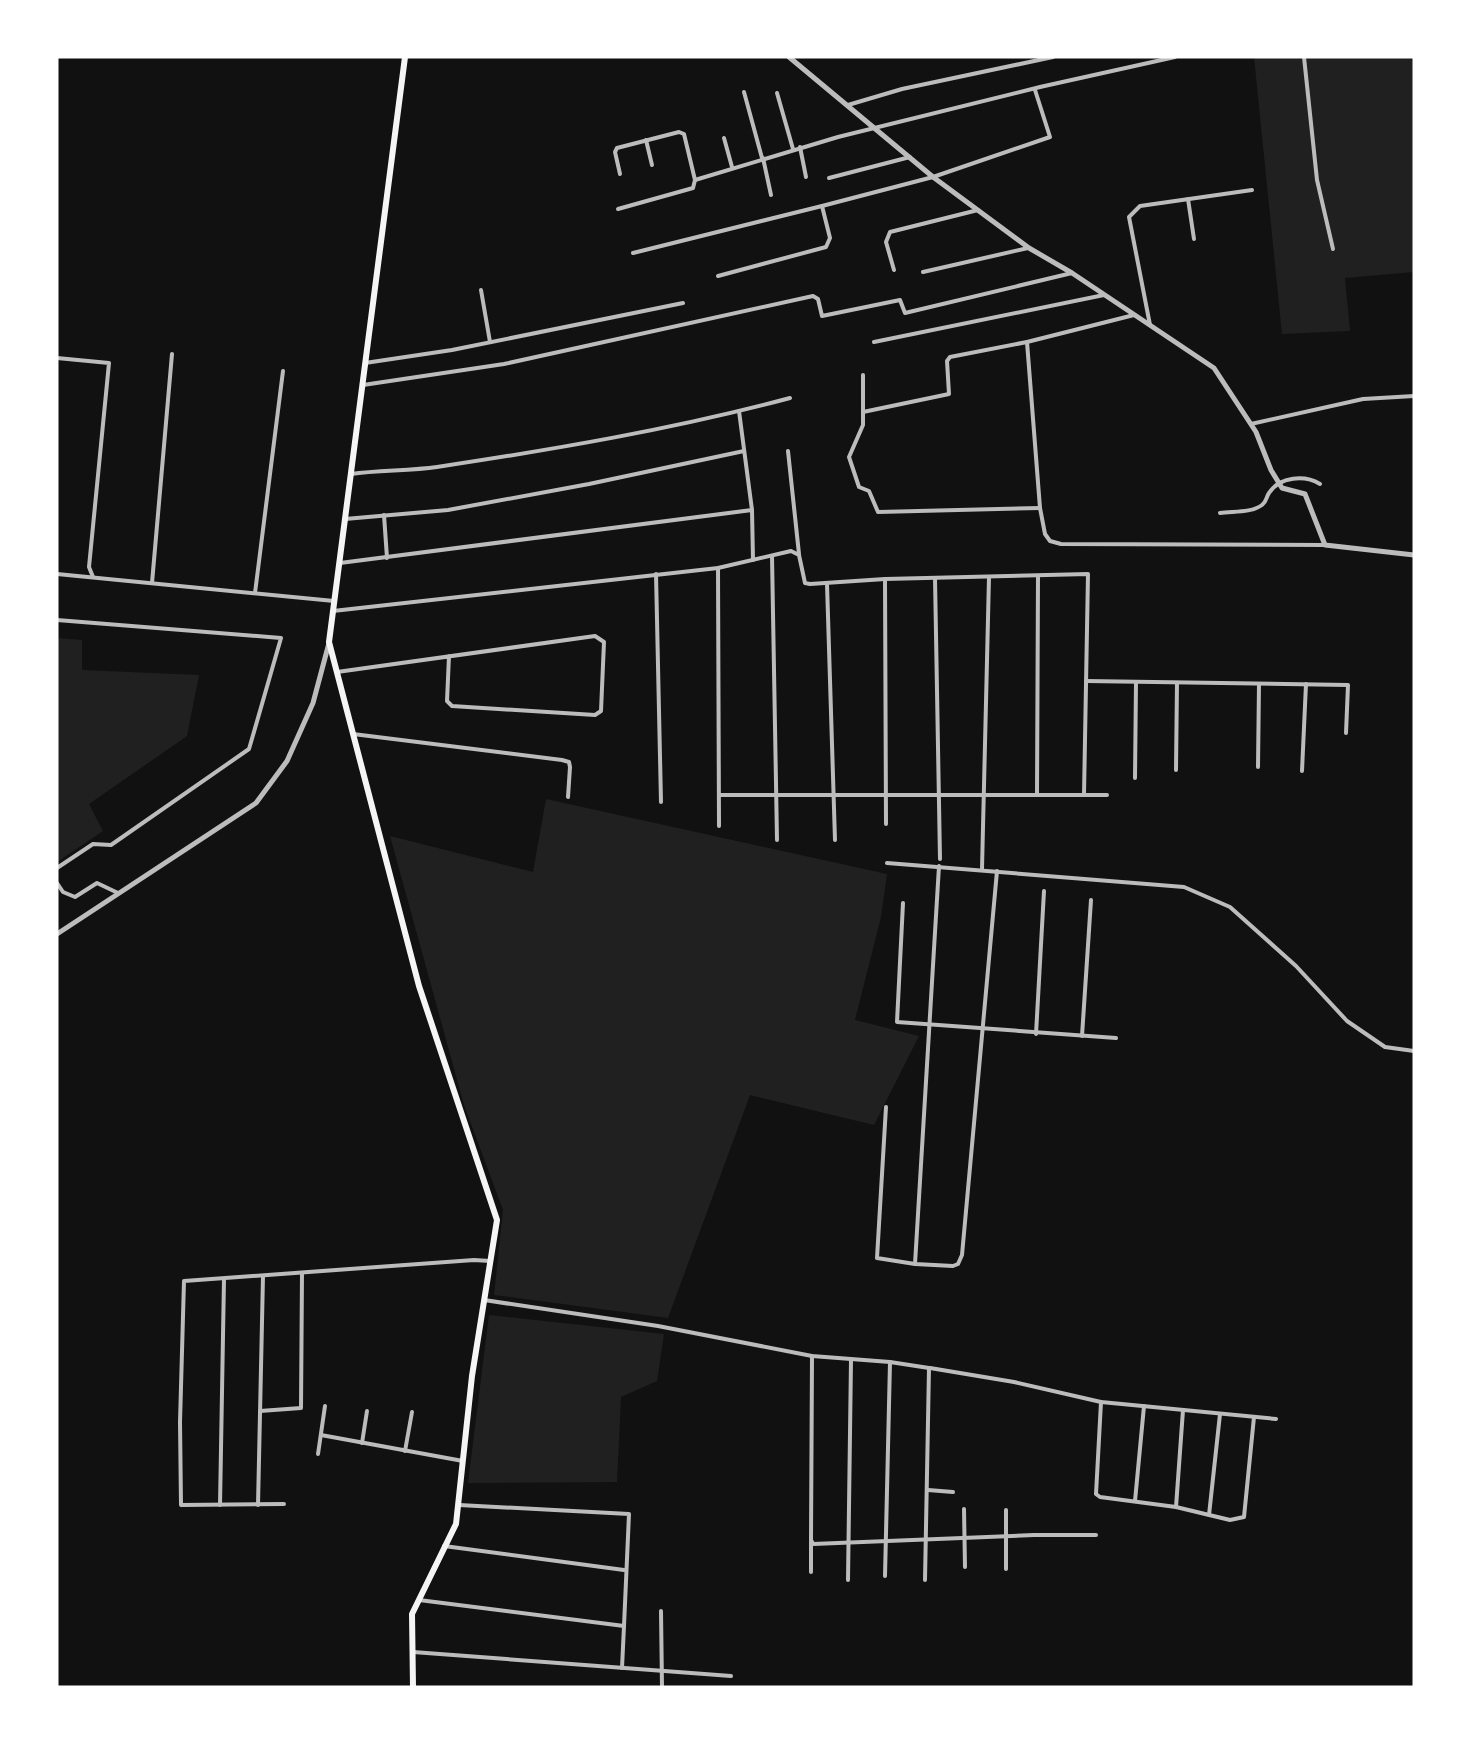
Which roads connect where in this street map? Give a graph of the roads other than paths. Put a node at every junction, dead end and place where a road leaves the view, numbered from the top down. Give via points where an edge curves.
1 (405, 57) edge
2 (789, 57) edge
3 (1053, 57) edge
4 (1175, 57) edge
5 (1304, 57) edge
6 (1035, 90) junction
7 (744, 92) dead end
8 (777, 93) dead end
9 (848, 105) junction
10 (876, 128) junction
11 (724, 138) dead end
12 (646, 140) junction
13 (800, 147) junction
14 (793, 149) junction
15 (911, 156) junction
16 (762, 158) junction
17 (652, 165) dead end
18 (732, 167) junction
19 (620, 174) dead end
20 (806, 177) dead end
21 (933, 177) junction
22 (829, 178) dead end
23 (695, 180) junction
24 (1252, 190) dead end
25 (771, 195) dead end
26 (1188, 199) junction
27 (822, 206) junction
28 (618, 209) dead end
29 (978, 210) junction
30 (1194, 239) dead end
31 (1029, 248) junction
32 (1334, 249) dead end
33 (633, 253) dead end
34 (894, 270) dead end
35 (923, 272) dead end
36 (1072, 273) junction
37 (718, 276) dead end
38 (481, 290) dead end
39 (1104, 295) junction
40 (683, 303) dead end
41 (1134, 315) junction
42 (1150, 325) junction
43 (490, 342) junction
44 (874, 342) dead end
45 (1027, 342) junction
46 (172, 354) dead end
47 (57, 358) edge
48 (365, 363) junction
49 (283, 371) dead end
50 (863, 375) dead end
51 (363, 385) junction
52 (1414, 396) edge
53 (790, 398) dead end
54 (739, 411) junction
55 (863, 412) junction
56 (1251, 424) junction
57 (744, 451) junction
58 (788, 451) dead end
59 (351, 474) junction
60 (1279, 484) junction
61 (1320, 484) dead end
62 (1040, 508) junction
63 (752, 510) junction
64 (1220, 513) dead end
65 (384, 515) junction
66 (345, 519) junction
67 (1325, 545) junction
68 (799, 555) junction
69 (1414, 555) edge
70 (772, 556) junction
71 (387, 558) junction
72 (753, 560) junction
73 (340, 563) junction
74 (718, 568) junction
75 (57, 574) edge
76 (656, 574) junction
77 (1038, 576) junction
78 (94, 577) junction
79 (989, 577) junction
80 (936, 578) junction
81 (885, 579) junction
82 (152, 583) junction
83 (827, 584) junction
84 (255, 593) junction
85 (334, 601) junction
86 (333, 612) junction
87 (57, 620) edge
88 (329, 642) junction
89 (448, 657) junction
90 (337, 672) junction
91 (1086, 681) junction
92 (1136, 682) junction
93 (1177, 683) junction
94 (1259, 684) junction
95 (1306, 684) junction
96 (1346, 733) dead end
97 (353, 734) junction
98 (1258, 767) dead end
99 (1176, 770) dead end
100 (1302, 771) dead end
101 (1136, 778) dead end
102 (719, 795) junction
103 (776, 795) junction
104 (1037, 795) junction
105 (1084, 795) junction
106 (1107, 795) dead end
107 (833, 796) junction
108 (885, 796) junction
109 (940, 796) junction
110 (984, 796) junction
111 (568, 797) dead end
112 (662, 802) dead end
113 (886, 824) dead end
114 (719, 826) dead end
115 (777, 840) dead end
116 (835, 840) dead end
117 (940, 859) dead end
118 (887, 863) dead end
119 (939, 866) junction
120 (57, 868) edge
121 (982, 869) junction
122 (997, 871) junction
123 (57, 883) edge
124 (1044, 891) dead end
125 (118, 893) junction
126 (1091, 900) dead end
127 (903, 903) dead end
128 (57, 934) edge
129 (929, 1024) junction
130 (982, 1028) junction
131 (1036, 1034) junction
132 (1082, 1036) junction
133 (1116, 1038) dead end
134 (1414, 1051) edge
135 (886, 1107) dead end
136 (490, 1261) junction
137 (915, 1264) junction
138 (302, 1273) junction
139 (263, 1276) junction
140 (224, 1279) junction
141 (484, 1300) junction
142 (812, 1356) junction
143 (851, 1360) junction
144 (891, 1362) junction
145 (929, 1368) junction
146 (1101, 1402) junction
147 (325, 1406) dead end
148 (1144, 1406) junction
149 (1183, 1410) junction
150 (261, 1411) junction
151 (367, 1411) dead end
152 (412, 1412) dead end
153 (1220, 1414) junction
154 (1254, 1417) junction
155 (1276, 1419) dead end
156 (321, 1435) junction
157 (362, 1443) junction
158 (405, 1451) junction
159 (318, 1454) dead end
160 (463, 1461) junction
161 (928, 1490) junction
162 (953, 1492) dead end
163 (1135, 1501) junction
164 (258, 1504) junction
165 (284, 1504) dead end
166 (220, 1505) junction
167 (458, 1505) junction
168 (1176, 1507) junction
169 (964, 1509) dead end
170 (1006, 1510) dead end
171 (1209, 1515) junction
172 (1096, 1535) dead end
173 (1006, 1536) junction
174 (965, 1538) junction
175 (811, 1540) junction
176 (927, 1540) junction
177 (887, 1541) junction
178 (847, 1543) junction
179 (444, 1546) junction
180 (965, 1567) dead end
181 (1006, 1569) dead end
182 (624, 1570) junction
183 (811, 1572) dead end
184 (885, 1576) dead end
185 (848, 1580) dead end
186 (925, 1580) dead end
187 (419, 1600) junction
188 (661, 1611) dead end
189 (624, 1626) junction
190 (412, 1652) junction
191 (622, 1668) junction
192 (662, 1671) junction
193 (731, 1676) dead end
194 (413, 1687) edge
195 (662, 1687) edge

1 - 48 main road
2 - 9 street
3 - 9 street via 902,89
4 - 6 street
5 - 32 street via 1317,180
6 - 10 street
6 - 21 street via 1050,137
7 - 16 street
8 - 14 street
9 - 10 street
10 - 13 street
10 - 15 street
11 - 18 street
12 - 17 street
12 - 19 street via 617,148
12 - 23 street via 684,134
13 - 14 street
13 - 20 street
14 - 16 street
15 - 21 street
15 - 22 street
16 - 18 street
16 - 25 street
18 - 23 street
21 - 27 street
21 - 29 street
23 - 28 street via 693,188 686,191
24 - 26 street
26 - 30 street
26 - 42 street via 1140,206 1129,217
27 - 33 street
27 - 37 street via 830,238 826,247
29 - 31 street
29 - 34 street via 890,232 886,242
31 - 35 street
31 - 36 street
36 - 39 street
36 - 51 street via 905,313 900,300 822,316 818,299 813,296 504,364
38 - 43 street
39 - 41 street
39 - 44 street
40 - 43 street
41 - 42 street
41 - 45 street
42 - 56 street via 1214,368
43 - 48 street
45 - 55 street via 950,357 949,394
45 - 62 street
46 - 82 street
47 - 78 street via 109,363 89,567
48 - 51 main road
49 - 84 street
50 - 55 street
51 - 59 main road
52 - 56 street via 1363,399
53 - 54 street
54 - 57 street
54 - 59 street via 434,468
55 - 62 street via 863,428 849,457 859,487 869,491 878,512
56 - 60 street
57 - 63 street
57 - 65 street via 448,510
58 - 68 street
59 - 66 main road
60 - 61 street via 1307,478
60 - 64 street via 1254,509
60 - 67 street via 1305,494
62 - 67 street via 1045,534 1050,542 1060,544
63 - 71 street
63 - 72 street
65 - 66 street
65 - 71 street
66 - 73 main road
67 - 69 street
68 - 70 street via 791,551
68 - 83 street via 805,583
70 - 72 street
70 - 103 street
71 - 73 street
72 - 74 street
73 - 85 main road
74 - 76 street
74 - 102 street
75 - 78 street
76 - 86 street
76 - 112 street
77 - 79 street
77 - 91 street via 1088,574
77 - 104 street
78 - 82 street
79 - 80 street
79 - 110 street
80 - 81 street
80 - 109 street
81 - 83 street
81 - 108 street
82 - 84 street
83 - 107 street
84 - 85 street
85 - 86 main road
86 - 88 main road
87 - 120 street via 281,638 249,749 111,845 93,844
88 - 90 main road
88 - 125 street via 313,703 287,761 256,803
89 - 89 street via 447,701 452,706 595,715 601,711 604,642 600,638
89 - 90 street
90 - 97 main road
91 - 92 street
91 - 105 street
92 - 93 street
92 - 101 street
93 - 94 street
93 - 99 street
94 - 95 street
94 - 98 street
95 - 96 street via 1348,685
95 - 100 street
97 - 111 street via 569,762
97 - 136 main road via 419,986 497,1220
102 - 103 street
102 - 114 street
103 - 107 street
103 - 115 street
104 - 105 street
104 - 110 street
105 - 106 street
107 - 108 street
107 - 116 street
108 - 109 street
108 - 113 street
109 - 110 street
109 - 117 street
110 - 121 street
118 - 119 street
119 - 121 street
119 - 129 street
121 - 122 street
122 - 130 street
122 - 134 street via 1184,887 1230,907 1296,966 1347,1021 1385,1047
123 - 125 street via 63,892 75,897 97,883
124 - 131 street
125 - 128 street
126 - 132 street
127 - 129 street via 897,1022
129 - 130 street
129 - 137 street
130 - 131 street
130 - 137 street via 962,1255 953,1266
131 - 132 street
132 - 133 street
135 - 137 street via 877,1258
136 - 138 street
136 - 141 main road
138 - 139 street
138 - 150 street via 301,1408
139 - 140 street
139 - 150 street
140 - 166 street
140 - 166 street via 184,1281 180,1422 181,1505
141 - 142 street via 658,1326
141 - 160 main road
142 - 143 street
142 - 175 street
143 - 144 street
143 - 178 street
144 - 145 street
144 - 177 street
145 - 146 street
145 - 161 street
146 - 148 street
146 - 163 street via 1096,1494
147 - 156 street
148 - 149 street
148 - 163 street
149 - 153 street
149 - 168 street
150 - 164 street
151 - 157 street
152 - 158 street
153 - 154 street
153 - 171 street
154 - 155 street
154 - 171 street via 1244,1517 1230,1520
156 - 157 street
156 - 159 street
157 - 158 street
158 - 160 street
160 - 167 main road
161 - 162 street
161 - 176 street
163 - 168 street
164 - 165 street
164 - 166 street
167 - 179 main road via 456,1524
167 - 182 street via 627,1513 630,1516
168 - 171 street
169 - 174 street
170 - 173 street
172 - 173 street
173 - 174 street
173 - 181 street
174 - 176 street
174 - 180 street
175 - 178 street via 818,1546
175 - 183 street
176 - 177 street
176 - 186 street
177 - 178 street
177 - 184 street
178 - 185 street
179 - 182 street
179 - 187 main road
182 - 189 street
187 - 189 street
187 - 190 main road via 412,1614
188 - 192 street
189 - 191 street
190 - 191 street
190 - 194 main road
191 - 192 street
192 - 193 street
192 - 195 street

